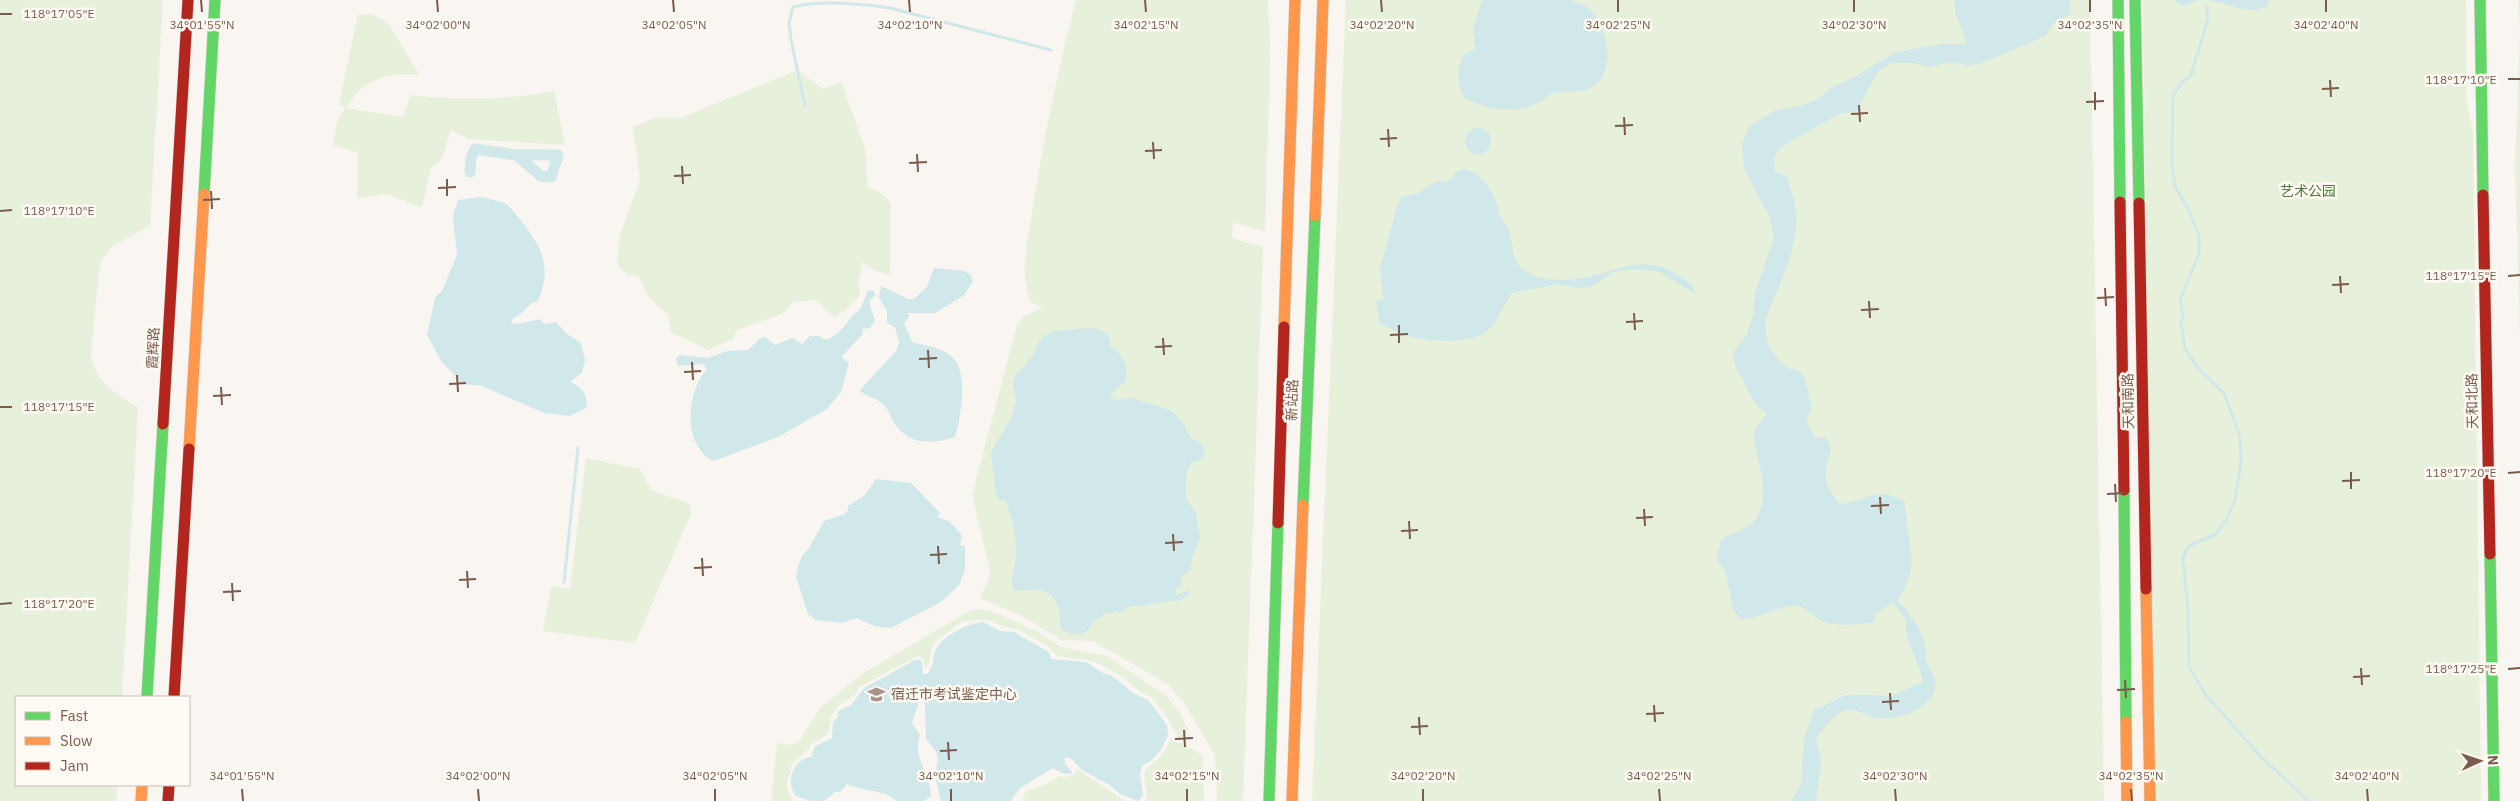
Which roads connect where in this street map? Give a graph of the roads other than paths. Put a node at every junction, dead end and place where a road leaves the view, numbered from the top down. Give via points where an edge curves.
1 (188, 0) edge
2 (215, 0) edge
3 (1295, 0) edge
4 (1323, 0) edge
5 (2118, 0) edge
6 (2135, 0) edge
7 (2480, 0) edge
8 (2491, 0) edge
9 (147, 696) edge
10 (174, 696) edge
11 (142, 786) edge
12 (169, 786) edge
13 (140, 801) edge
14 (168, 801) edge
15 (1269, 801) edge
16 (1292, 801) edge
17 (2128, 801) edge
18 (2150, 801) edge
19 (2494, 801) edge
20 (2503, 801) edge

1 - 9 street, 霞辉路
2 - 10 street
3 - 15 street, 新站路
4 - 16 street, 新站路
5 - 17 street, 天和南路
6 - 18 street, 天和南路
7 - 19 street, 天和北路
8 - 20 street, 天和北路
11 - 13 street
12 - 14 street

